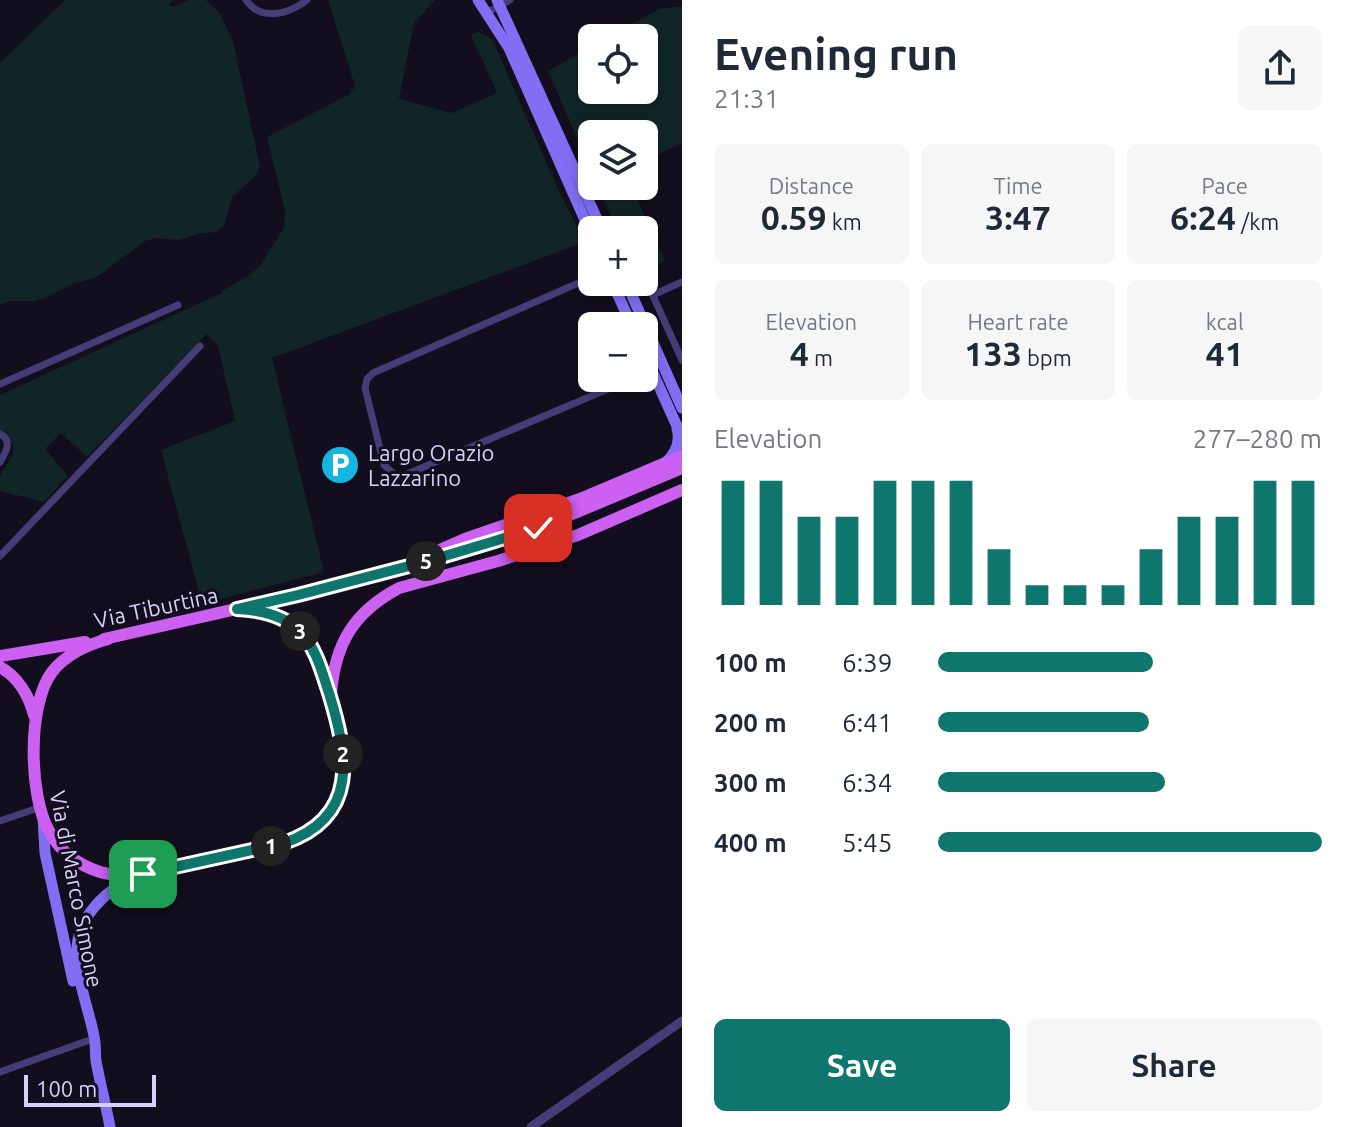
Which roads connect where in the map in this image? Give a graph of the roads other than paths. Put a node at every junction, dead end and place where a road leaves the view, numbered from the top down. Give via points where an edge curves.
1 (246, 0) edge
2 (307, 0) edge
3 (478, 0) edge
4 (503, 2) edge
5 (486, 13) junction
6 (583, 216) edge
7 (596, 216) edge
8 (682, 282) edge
9 (578, 283) edge
10 (658, 293) edge
11 (653, 296) edge
12 (178, 305) dead end
13 (200, 346) dead end
14 (682, 359) edge
15 (658, 368) edge
16 (658, 377) edge
17 (658, 381) edge
18 (0, 384) edge
19 (601, 392) edge
20 (682, 408) edge
21 (679, 429) edge
22 (0, 434) edge
23 (682, 456) edge
24 (0, 462) edge
25 (665, 463) junction
26 (682, 468) edge
27 (682, 490) edge
28 (0, 556) edge
29 (404, 567) junction
30 (237, 609) junction
31 (108, 639) junction
32 (0, 656) edge
33 (0, 667) edge
34 (332, 705) junction
35 (35, 724) junction
36 (42, 812) junction
37 (0, 821) edge
38 (143, 874) junction
39 (682, 1021) edge
40 (87, 1041) junction
41 (95, 1058) junction
42 (0, 1072) edge
43 (110, 1127) edge
44 (531, 1127) edge

1 - 2 street via 253,9 273,14
3 - 5 main road
4 - 5 street
4 - 7 main road
5 - 6 main road via 509,48
8 - 10 street
9 - 19 street via 371,375 365,388 384,465 395,475
11 - 14 street
12 - 18 street
13 - 28 street
14 - 15 street
16 - 20 main road
17 - 21 main road
21 - 25 main road via 674,454
22 - 24 street via 8,444
23 - 25 main road
25 - 29 main road
26 - 29 main road, Via Tiburtina via 523,533
27 - 34 main road via 578,535 384,596 348,633 335,666
29 - 30 main road, Via Tiburtina
30 - 31 main road, Via Tiburtina
30 - 34 main road via 279,617 301,632 315,653
31 - 32 main road, Via Tiburtina
31 - 35 main road, Via di Marco Simone via 74,652 52,672
33 - 35 main road, Via di Marco Simone via 25,693
34 - 38 main road via 342,751 342,788 327,817 313,830 284,843
35 - 36 main road, Via di Marco Simone
36 - 37 street
36 - 38 main road via 59,845 82,865 111,874
36 - 40 main road, Via di Marco Simone via 45,853
38 - 41 main road, Via di Marco Simone via 101,899 79,938 77,962
39 - 44 street
40 - 41 main road, Via di Marco Simone
40 - 42 street
41 - 43 main road, Via di Marco Simone

